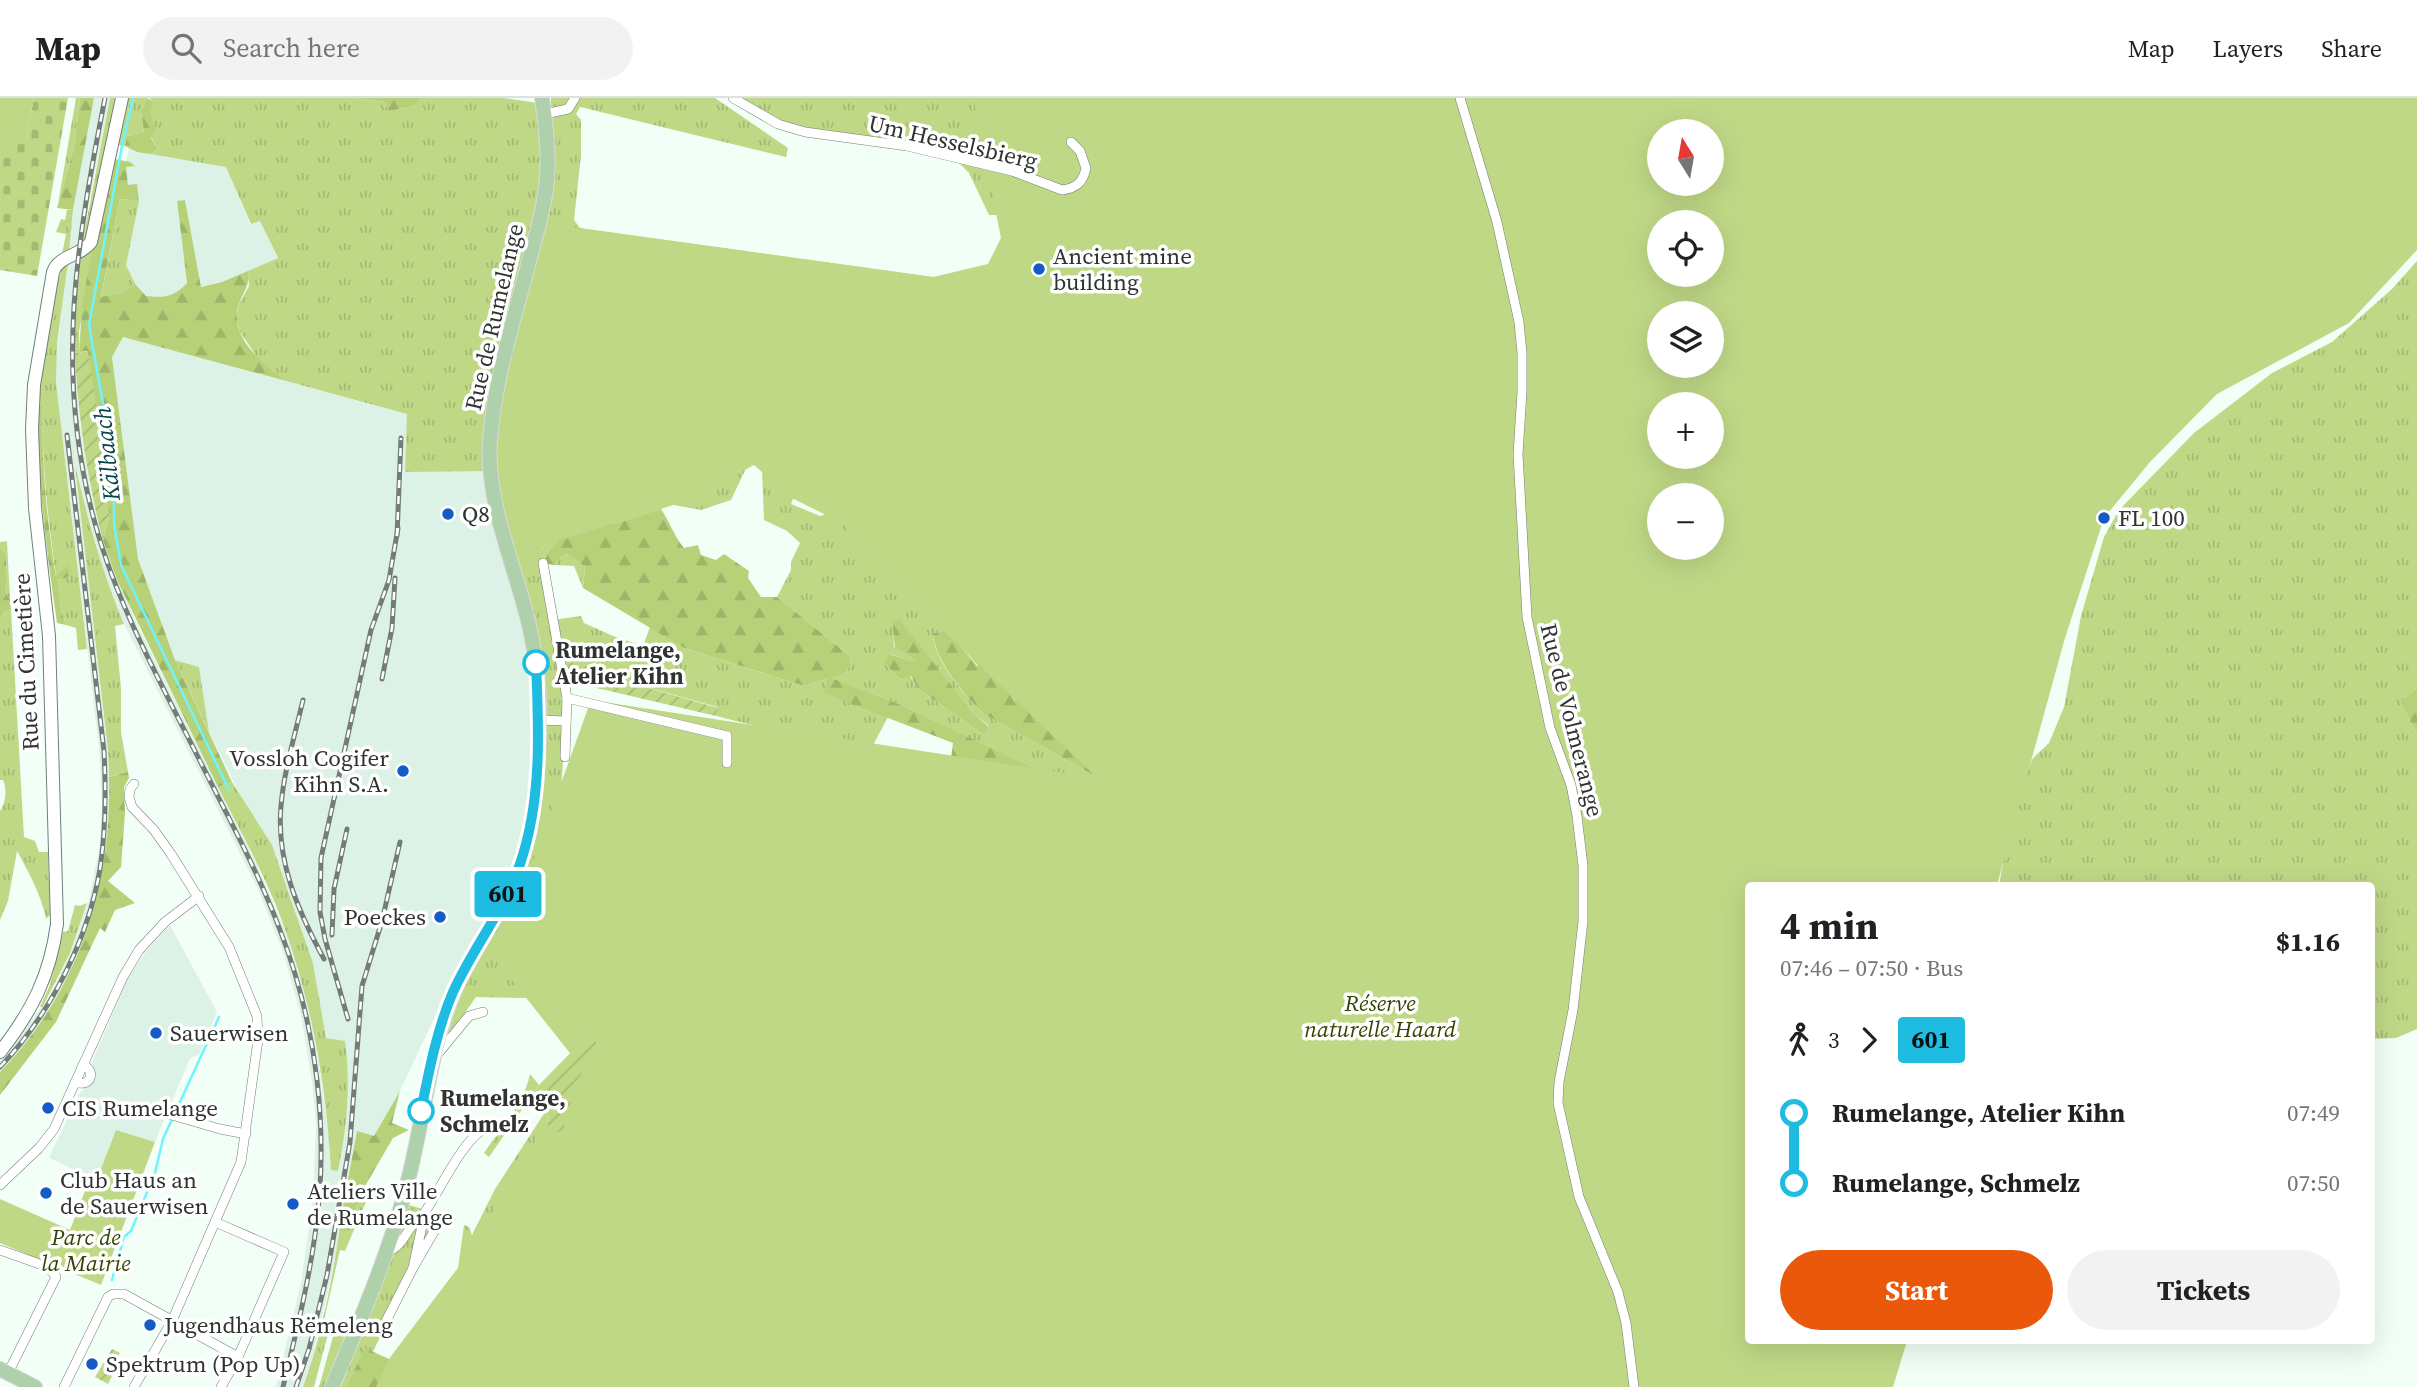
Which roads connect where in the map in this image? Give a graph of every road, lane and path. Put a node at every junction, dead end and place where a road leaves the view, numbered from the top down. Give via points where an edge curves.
1 (122, 98) edge
2 (542, 98) edge
3 (575, 98) edge
4 (733, 98) edge
5 (1460, 98) edge
6 (545, 114) junction
7 (1071, 142) dead end
8 (542, 563) dead end
9 (567, 698) junction
10 (539, 720) junction
11 (566, 721) junction
12 (565, 757) dead end
13 (727, 763) dead end
14 (134, 784) dead end
15 (199, 896) junction
16 (483, 1012) dead end
17 (0, 1052) edge
18 (432, 1059) junction
19 (168, 1114) dead end
20 (499, 1124) dead end
21 (246, 1134) junction
22 (0, 1185) edge
23 (421, 1218) junction
24 (215, 1222) junction
25 (436, 1228) dead end
26 (387, 1248) junction
27 (0, 1250) edge
28 (413, 1268) junction
29 (172, 1321) junction
30 (384, 1325) dead end
31 (238, 1357) junction
32 (4, 1371) edge
33 (35, 1387) edge
34 (64, 1387) edge
35 (134, 1387) edge
36 (221, 1387) edge
37 (332, 1387) edge
38 (1634, 1387) edge

1 - 17 main road, Rue du Cimetière via 91,242 61,260 52,272 34,385 35,508 49,636 57,924 43,984
2 - 6 main road, Rue de Rumelange
3 - 6 street via 568,109
4 - 7 street, Um Hesselsbierg via 778,124 805,132 907,146 1012,171 1062,190 1079,184 1086,168
5 - 38 street, Rue de Volmerange via 1497,222 1519,322 1522,392 1518,454 1527,617 1550,728 1577,816 1583,866 1583,921 1558,1103 1578,1197 1618,1292
6 - 10 main road, Rue de Rumelange via 547,179 542,214 497,387 489,444 490,471 536,660
8 - 9 street
9 - 11 street
9 - 13 street via 727,736
10 - 11 street
10 - 18 main road, Rue de Rumelange via 533,808 521,861 512,886 453,992
11 - 12 street
14 - 15 street via 129,797 132,807 154,830
15 - 21 street via 229,947 257,1016
15 - 22 street via 139,950 54,1129
16 - 18 street via 469,1016
18 - 26 main road, Rue de Rumelange via 406,1188
19 - 21 street
20 - 23 street via 476,1134
21 - 24 street via 241,1162
23 - 26 street via 398,1247
23 - 28 street
24 - 29 street
24 - 31 street via 284,1252
25 - 28 street
26 - 37 main road, Rue de Rumelange
27 - 32 street via 48,1267 55,1281
28 - 30 street
29 - 31 street
29 - 34 street via 124,1294 108,1297
29 - 35 street
31 - 36 street
32 - 33 main road

